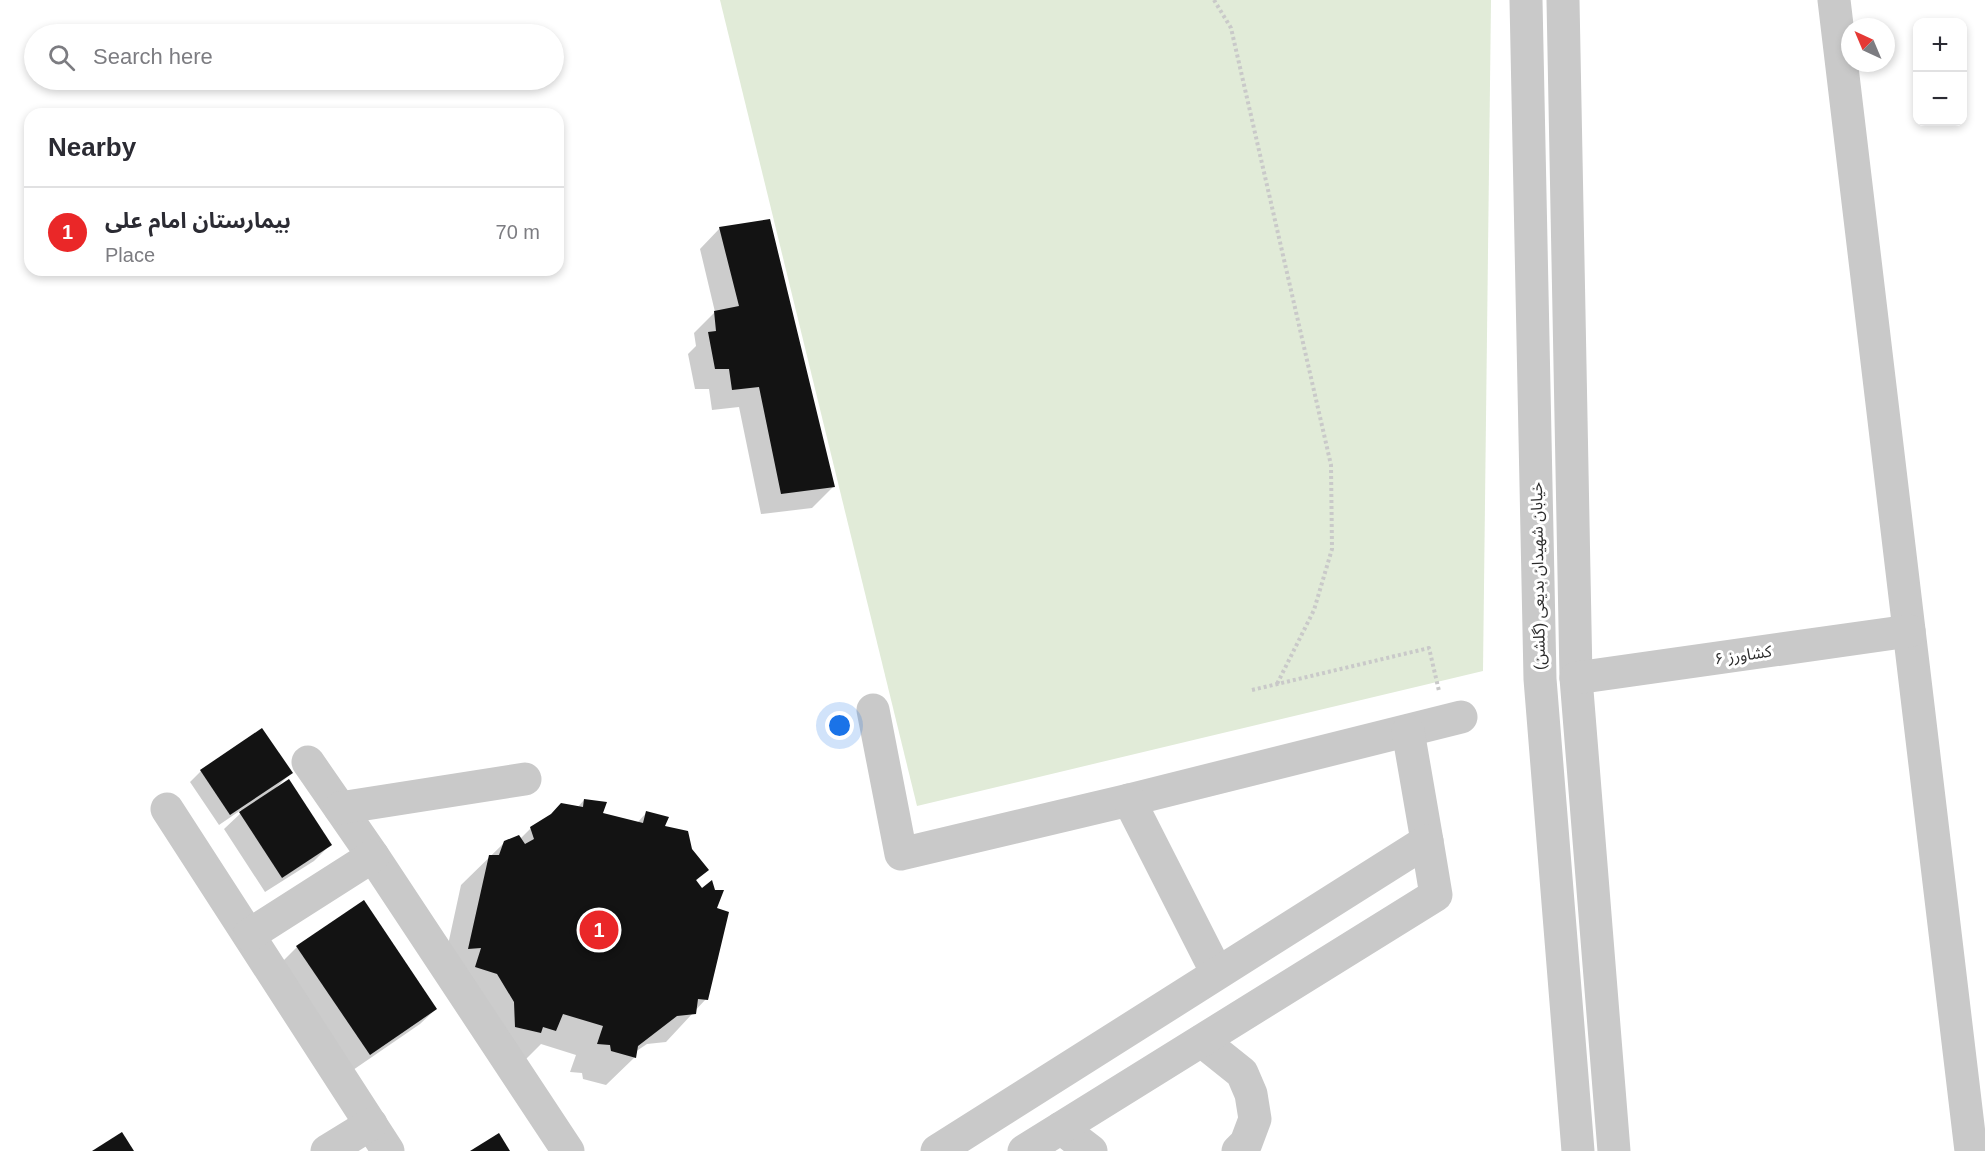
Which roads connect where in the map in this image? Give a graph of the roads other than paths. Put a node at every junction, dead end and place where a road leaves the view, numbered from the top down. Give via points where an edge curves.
1 (1526, 0) edge
2 (1563, 0) edge
3 (1834, 0) edge
4 (1909, 631) junction
5 (1576, 678) junction
6 (873, 710) dead end
7 (1453, 719) road end
8 (1408, 731) junction
9 (308, 762) dead end
10 (525, 779) dead end
11 (1129, 800) junction
12 (340, 808) junction
13 (167, 809) dead end
14 (1427, 841) junction
15 (373, 856) junction
16 (249, 936) junction
17 (1217, 973) junction
18 (1202, 1041) junction
19 (371, 1124) junction
20 (1061, 1128) junction
21 (327, 1151) edge
22 (388, 1151) edge
23 (568, 1151) edge
24 (938, 1151) edge
25 (1024, 1151) edge
26 (1091, 1151) edge
27 (1238, 1151) edge
28 (1578, 1151) edge
29 (1614, 1151) edge
30 (1971, 1151) edge

1 - 28 street, خیابان شهیدان بدیعی (گلشن) via 1540,679
2 - 5 street
3 - 4 street
4 - 5 street, کشاورز ۶
4 - 30 street
5 - 29 street
6 - 11 street via 901,854
7 - 8 street
8 - 11 street
8 - 14 street
9 - 12 street
10 - 12 street
11 - 17 street
12 - 15 street
13 - 16 street
14 - 17 street
14 - 18 street via 1436,895
15 - 16 street
15 - 23 street
16 - 19 street
17 - 24 street
18 - 20 street
18 - 27 street via 1242,1073 1251,1094 1256,1119 1246,1143
19 - 21 street
19 - 22 street
20 - 25 street
20 - 26 street

